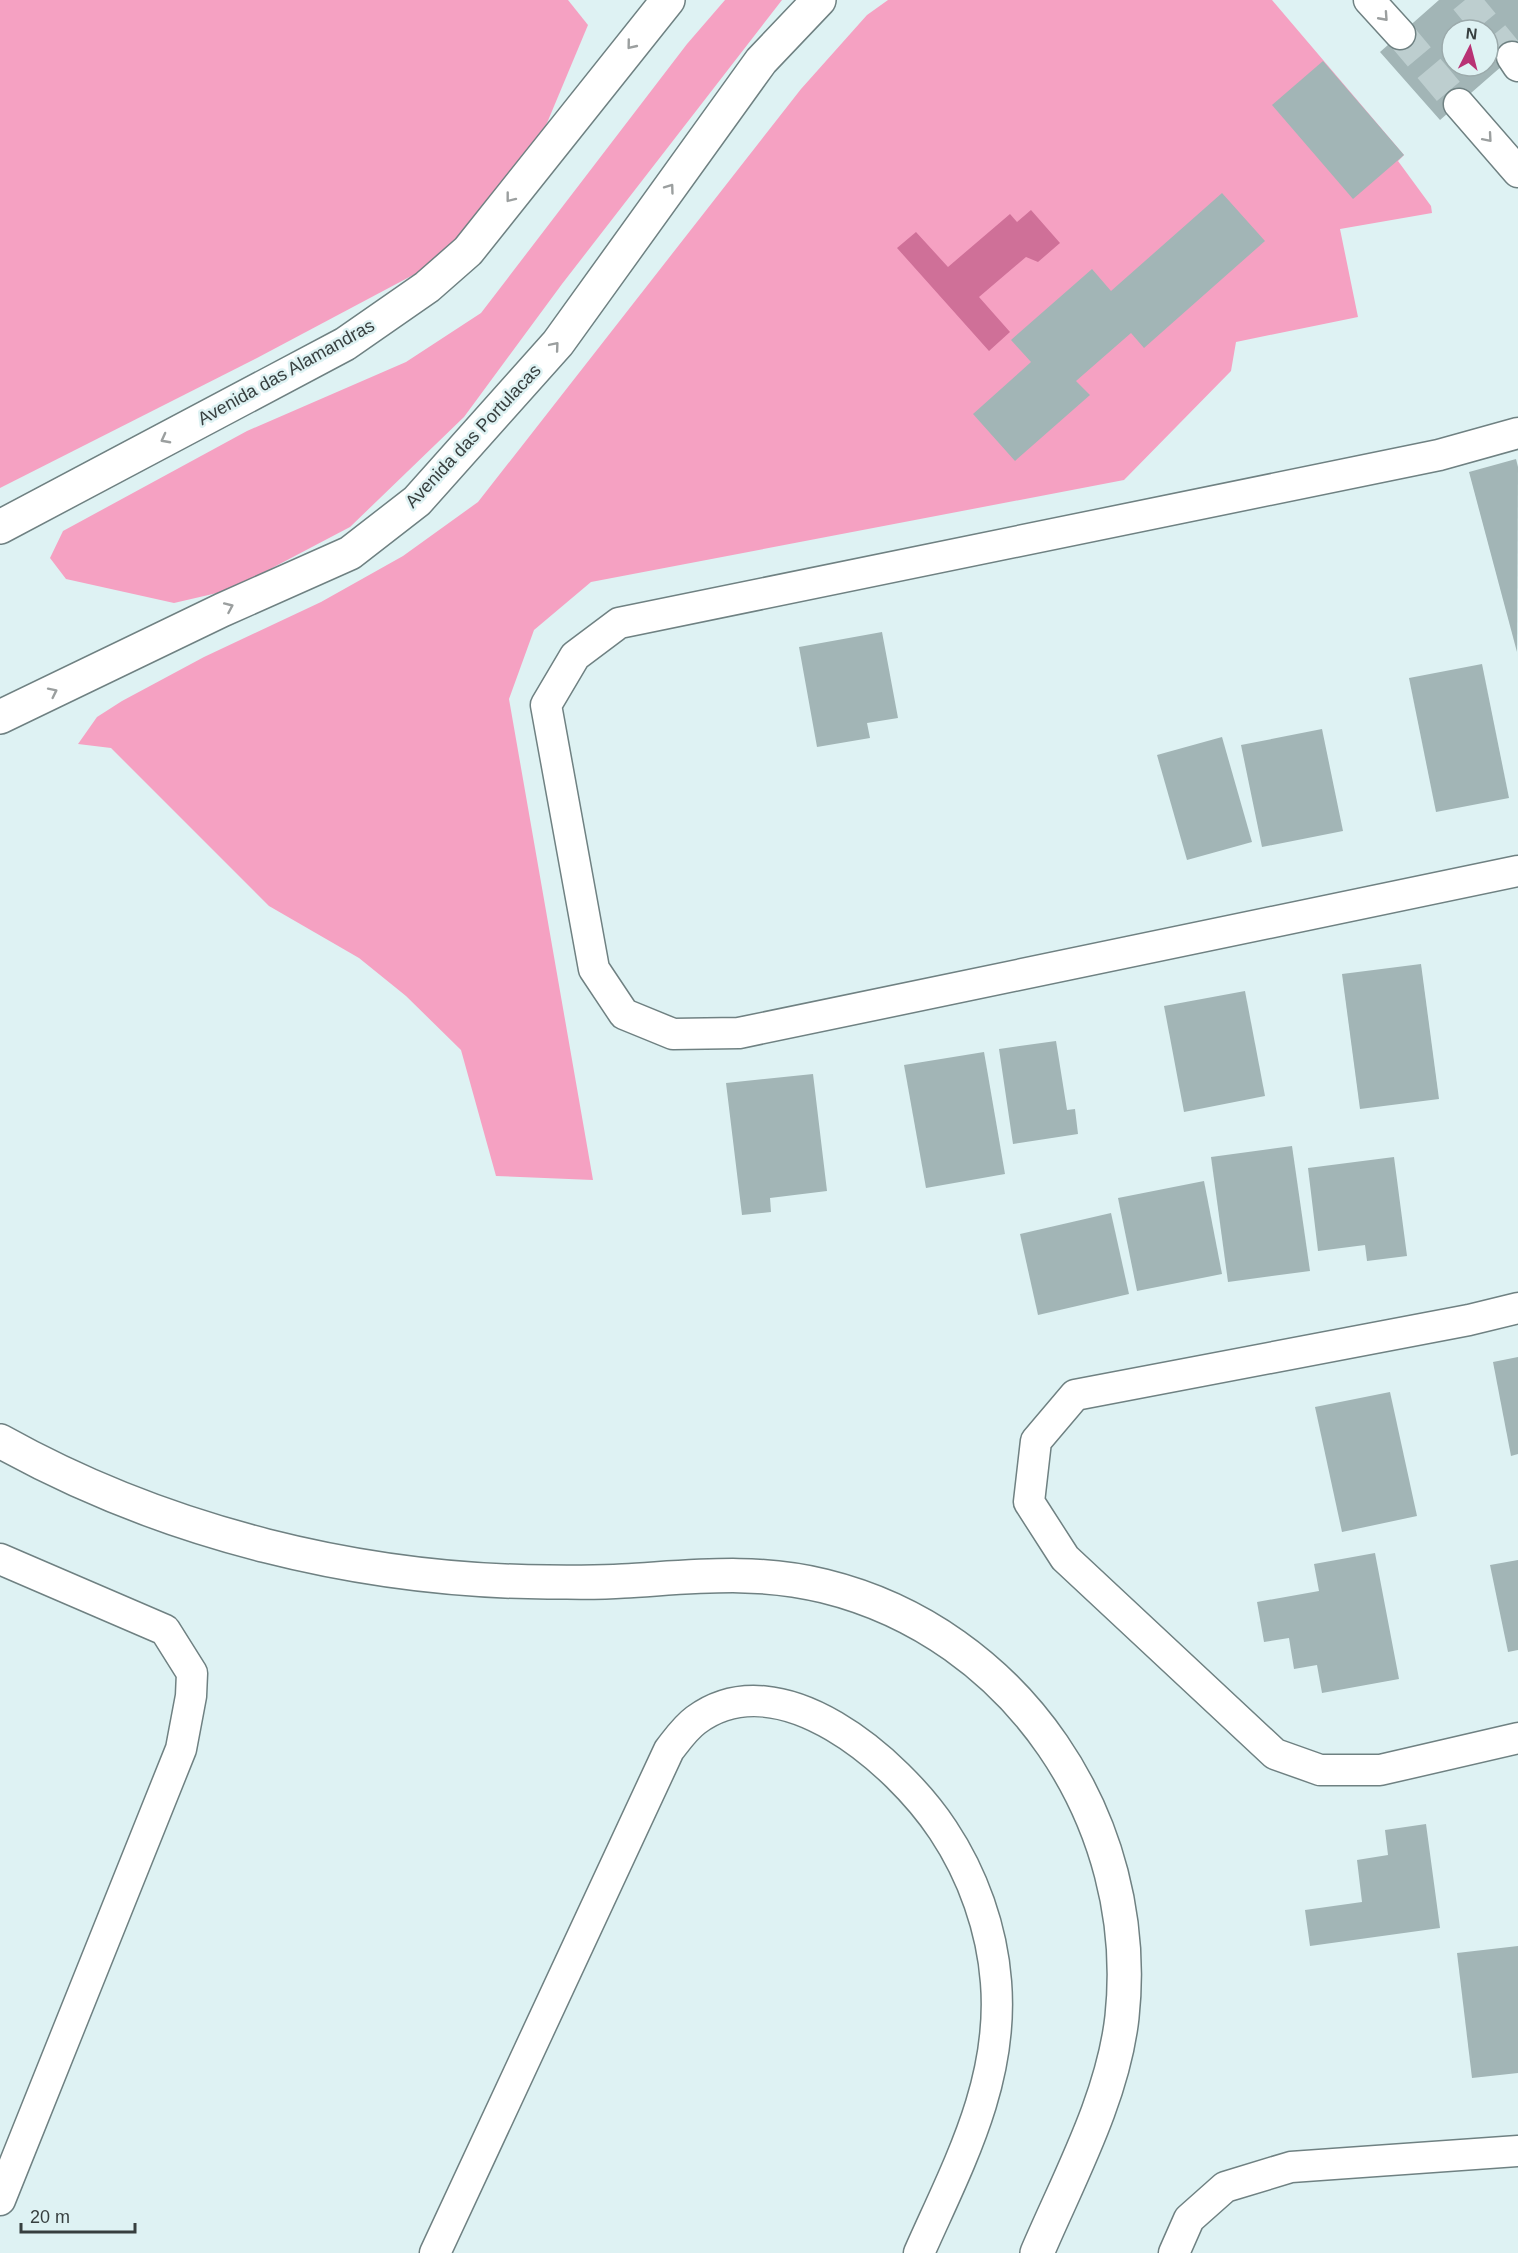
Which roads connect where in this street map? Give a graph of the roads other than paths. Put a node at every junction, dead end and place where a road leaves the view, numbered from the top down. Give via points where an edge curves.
1 (668, 0) edge
2 (819, 0) edge
3 (1369, 0) edge
4 (1400, 34) tunnel mouth
5 (1459, 104) tunnel mouth
6 (1518, 172) edge
7 (1518, 433) edge
8 (0, 527) edge
9 (0, 717) edge
10 (1518, 871) edge
11 (1518, 1308) edge
12 (0, 1441) edge
13 (0, 1559) edge
14 (1518, 1738) edge
15 (1518, 2151) edge
16 (0, 2200) edge
17 (435, 2253) edge
18 (919, 2253) edge
19 (1037, 2253) edge
20 (1174, 2253) edge

1 -> 8 street, Avenida das Alamandras via 468,251 427,287 345,344
9 -> 2 street, Avenida das Portulacas via 350,553 417,501 558,343 761,62
3 -> 4 street
5 -> 6 street
7 - 10 street via 1438,455 619,623 575,656 546,705 594,969 624,1014 673,1034 739,1033
11 - 14 street via 1075,1395 1036,1441 1029,1502 1065,1558 1275,1754 1320,1770 1380,1770
12 - 19 street via 88,1485 161,1513 311,1556 399,1571 521,1581 621,1581 741,1574 783,1578 825,1586 904,1616 975,1662 1037,1723 1085,1799 1103,1840 1122,1928 1122,2018 1113,2062 1101,2105
13 - 16 street via 165,1629 192,1673 181,1749
15 - 20 street via 1292,2167 1225,2187 1189,2220
17 - 18 street via 669,1750 696,1720 714,1710 750,1700 787,1705 824,1722 891,1769 944,1830 980,1903 996,1982 993,2062 969,2139

